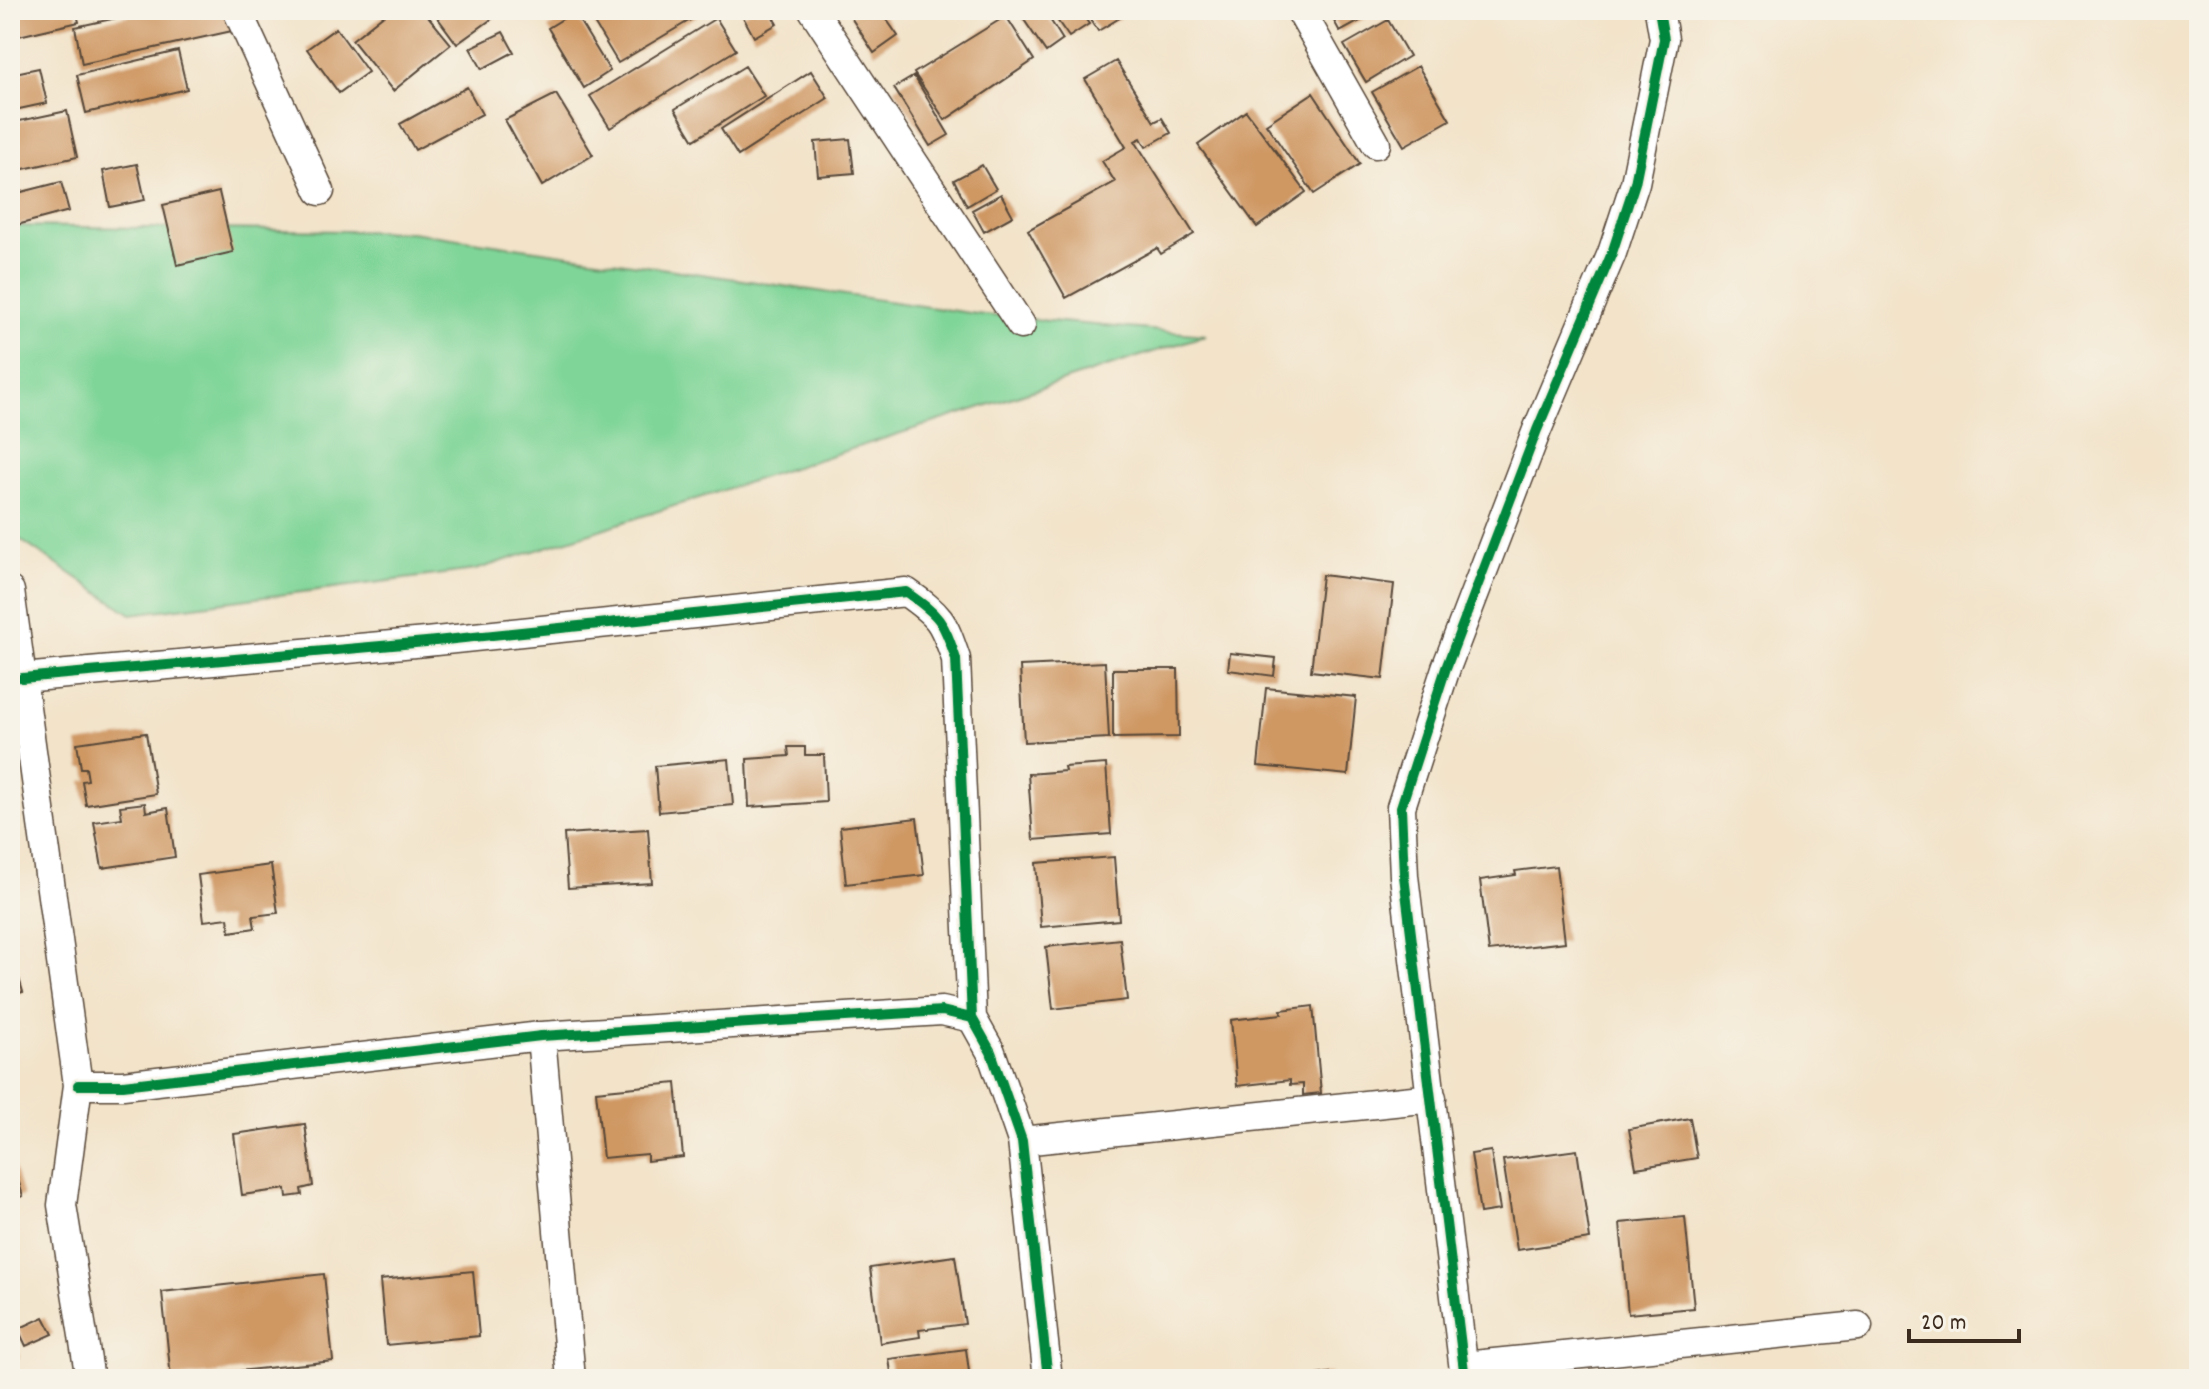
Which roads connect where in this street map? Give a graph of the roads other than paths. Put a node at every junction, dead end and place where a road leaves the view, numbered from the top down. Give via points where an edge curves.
1 (237, 10) edge
2 (813, 10) edge
3 (1300, 10) edge
4 (1659, 10) edge
5 (1376, 144) dead end
6 (320, 191) dead end
7 (1021, 325) dead end
8 (10, 591) edge
9 (22, 678) junction
10 (972, 1018) junction
11 (541, 1036) junction
12 (78, 1085) junction
13 (1432, 1098) junction
14 (1022, 1141) junction
15 (1858, 1326) dead end
16 (1464, 1373) edge
17 (90, 1379) edge
18 (571, 1379) edge
19 (1048, 1379) edge

1 - 6 street
2 - 7 street
3 - 5 street
4 - 13 street via 1664,39 1635,183 1446,668 1401,807 1404,876
8 - 9 street
9 - 10 street via 906,592 934,612 956,659
9 - 12 street
10 - 11 street via 942,1011
10 - 14 street via 991,1052
11 - 12 street via 123,1085
11 - 18 street
12 - 17 street via 62,1205
13 - 14 street
13 - 16 street
14 - 19 street
15 - 16 street

